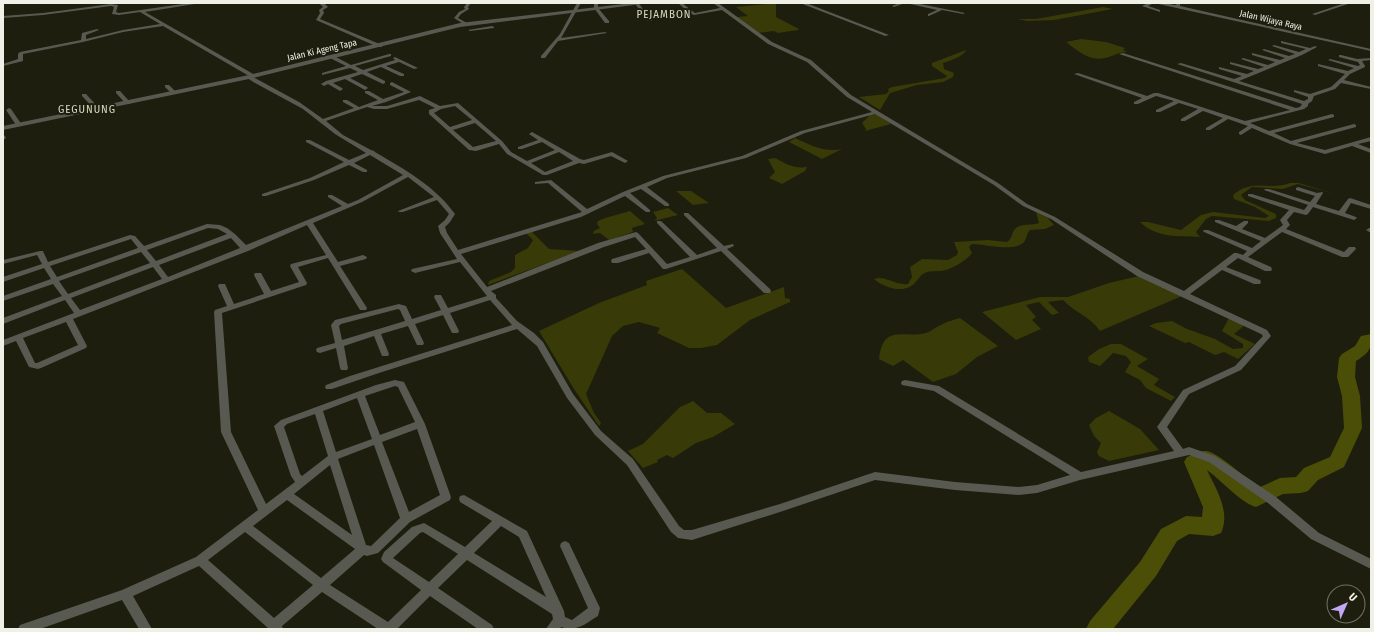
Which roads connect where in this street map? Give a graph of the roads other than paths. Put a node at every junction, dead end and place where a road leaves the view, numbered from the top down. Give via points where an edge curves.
1 (84, 3) edge
2 (199, 3) edge
3 (321, 3) edge
4 (468, 3) edge
5 (579, 3) edge
6 (647, 3) edge
7 (680, 3) edge
8 (715, 3) edge
9 (802, 3) edge
10 (903, 3) edge
11 (908, 3) edge
12 (1152, 3) edge
13 (1156, 3) edge
14 (1349, 3) edge
15 (116, 4) edge
16 (187, 4) edge
17 (637, 4) junction
18 (1176, 5) edge
19 (596, 6) edge
20 (894, 6) dead end
21 (921, 6) junction
22 (81, 8) junction
23 (942, 9) junction
24 (575, 10) junction
25 (723, 10) junction
26 (913, 10) dead end
27 (1159, 11) dead end
28 (142, 12) junction
29 (690, 12) junction
30 (963, 13) dead end
31 (1314, 14) dead end
32 (929, 15) dead end
33 (3, 17) edge
34 (665, 17) dead end
35 (650, 20) dead end
36 (488, 21) junction
37 (607, 22) dead end
38 (465, 24) junction
39 (162, 25) junction
40 (97, 30) dead end
41 (470, 30) dead end
42 (605, 33) dead end
43 (894, 33) dead end
44 (562, 34) junction
45 (887, 35) junction
46 (579, 37) junction
47 (881, 37) dead end
48 (558, 40) junction
49 (83, 41) junction
50 (1284, 42) dead end
51 (380, 46) junction
52 (1274, 46) dead end
53 (373, 47) junction
54 (1264, 50) dead end
55 (1371, 50) edge
56 (1121, 54) dead end
57 (1134, 54) dead end
58 (1254, 54) dead end
59 (1300, 54) junction
60 (388, 55) junction
61 (1127, 56) junction
62 (1340, 56) dead end
63 (332, 57) junction
64 (542, 57) dead end
65 (1290, 58) junction
66 (1156, 59) dead end
67 (1243, 59) dead end
68 (1371, 59) edge
69 (400, 60) junction
70 (1330, 60) dead end
71 (1359, 61) junction
72 (1280, 62) junction
73 (1148, 63) junction
74 (1232, 63) dead end
75 (1179, 64) dead end
76 (1320, 64) dead end
77 (3, 65) edge
78 (382, 66) junction
79 (349, 67) junction
80 (1269, 67) junction
81 (416, 68) dead end
82 (1221, 68) dead end
83 (1358, 68) junction
84 (1258, 71) junction
85 (362, 72) junction
86 (1348, 73) junction
87 (324, 74) dead end
88 (1076, 74) dead end
89 (402, 75) dead end
90 (251, 76) junction
91 (1247, 76) junction
92 (345, 77) junction
93 (1235, 81) junction
94 (1340, 81) junction
95 (383, 82) dead end
96 (392, 84) dead end
97 (166, 86) dead end
98 (1134, 86) dead end
99 (1370, 88) edge
100 (340, 89) dead end
101 (1125, 90) junction
102 (1296, 91) dead end
103 (118, 92) dead end
104 (174, 93) junction
105 (1318, 93) junction
106 (84, 95) dead end
107 (1311, 96) junction
108 (1329, 97) dead end
109 (1147, 98) junction
110 (345, 101) dead end
111 (384, 101) junction
112 (1179, 101) junction
113 (128, 103) junction
114 (1136, 103) dead end
115 (1305, 103) junction
116 (368, 106) junction
117 (357, 108) junction
118 (439, 108) junction
119 (97, 109) junction
120 (1202, 109) junction
121 (9, 110) dead end
122 (1297, 110) junction
123 (1158, 111) dead end
124 (877, 112) junction
125 (1332, 116) dead end
126 (1228, 117) junction
127 (1183, 120) dead end
128 (321, 121) junction
129 (475, 121) junction
130 (1245, 123) junction
131 (19, 125) junction
132 (1252, 126) junction
133 (1354, 126) dead end
134 (3, 128) edge
135 (449, 129) junction
136 (1208, 129) dead end
137 (1241, 133) dead end
138 (532, 134) dead end
139 (1271, 136) junction
140 (1371, 139) edge
141 (542, 140) junction
142 (308, 141) dead end
143 (500, 142) junction
144 (1292, 143) junction
145 (1351, 144) junction
146 (520, 148) dead end
147 (560, 150) junction
148 (1371, 151) edge
149 (372, 152) junction
150 (578, 161) junction
151 (625, 161) dead end
152 (350, 162) junction
153 (526, 163) junction
154 (365, 171) dead end
155 (407, 175) junction
156 (537, 183) dead end
157 (642, 186) junction
158 (1298, 189) dead end
159 (1267, 190) dead end
160 (625, 194) junction
161 (264, 195) dead end
162 (1250, 195) dead end
163 (330, 196) dead end
164 (438, 198) junction
165 (1312, 204) junction
166 (347, 206) junction
167 (667, 206) dead end
168 (1371, 207) edge
169 (1293, 209) junction
170 (401, 211) dead end
171 (648, 211) dead end
172 (587, 213) junction
173 (686, 214) dead end
174 (1341, 214) junction
175 (1354, 218) dead end
176 (1217, 221) dead end
177 (309, 222) junction
178 (659, 222) dead end
179 (1246, 222) dead end
180 (1237, 229) junction
181 (1281, 229) junction
182 (1206, 231) dead end
183 (232, 235) junction
184 (1321, 236) dead end
185 (1266, 241) junction
186 (1313, 242) junction
187 (730, 246) dead end
188 (246, 248) junction
189 (722, 248) junction
190 (142, 249) junction
191 (1352, 249) dead end
192 (650, 250) junction
193 (1253, 251) junction
194 (329, 256) junction
195 (459, 256) junction
196 (362, 257) dead end
197 (694, 257) junction
198 (1243, 258) junction
199 (615, 261) dead end
200 (3, 262) edge
201 (46, 264) junction
202 (155, 264) junction
203 (336, 265) junction
204 (1221, 267) junction
205 (1268, 269) dead end
206 (415, 271) dead end
207 (258, 274) dead end
208 (3, 280) edge
209 (168, 280) junction
210 (56, 281) junction
211 (1257, 282) dead end
212 (222, 286) dead end
213 (767, 291) dead end
214 (490, 293) junction
215 (268, 294) junction
216 (1184, 295) junction
217 (66, 297) junction
218 (438, 297) dead end
219 (3, 299) edge
220 (231, 307) junction
221 (363, 308) dead end
222 (445, 312) junction
223 (79, 314) junction
224 (68, 318) junction
225 (3, 321) edge
226 (410, 323) junction
227 (519, 326) junction
228 (455, 332) dead end
229 (377, 334) junction
230 (18, 338) junction
231 (3, 343) edge
232 (420, 343) dead end
233 (340, 346) junction
234 (320, 350) dead end
235 (385, 354) dead end
236 (344, 368) dead end
237 (904, 383) dead end
238 (329, 386) dead end
239 (360, 394) junction
240 (318, 409) junction
241 (420, 424) junction
242 (378, 440) junction
243 (1181, 453) junction
244 (333, 457) junction
245 (1080, 476) junction
246 (302, 482) junction
247 (287, 494) junction
248 (464, 499) dead end
249 (264, 511) junction
250 (406, 520) junction
251 (500, 520) junction
252 (245, 526) junction
253 (565, 546) dead end
254 (363, 549) junction
255 (466, 553) junction
256 (200, 560) junction
257 (1371, 564) edge
258 (321, 585) junction
259 (429, 590) junction
260 (124, 594) junction
261 (556, 620) edge
262 (276, 627) edge
263 (573, 628) edge
264 (24, 629) edge
265 (146, 629) edge
266 (388, 629) edge
267 (488, 629) edge

1 - 22 street
2 - 16 street
3 - 51 street via 326,7 321,10 318,19
4 - 38 street via 467,9 456,18
5 - 24 street
6 - 17 street, Jalan Ki Ageng Tapa
7 - 29 street
8 - 25 street
9 - 45 street
10 - 20 street
11 - 21 street
12 - 27 street via 1144,6
13 - 18 street, Jalan Wijaya Raya
14 - 31 street
15 - 22 street
15 - 28 street via 113,14
16 - 28 street
17 - 19 street, Jalan Ki Ageng Tapa
17 - 35 street
18 - 55 street, Jalan Wijaya Raya
19 - 24 street, Jalan Ki Ageng Tapa
19 - 37 street
21 - 23 street
21 - 26 street
22 - 33 street
23 - 30 street
23 - 32 street
24 - 36 street, Jalan Ki Ageng Tapa
24 - 44 street
25 - 29 street via 694,14
25 - 124 street via 770,43 809,61 849,96
28 - 39 street
29 - 34 street
36 - 38 street, Jalan Ki Ageng Tapa
36 - 41 street via 494,29
38 - 51 street, Jalan Ki Ageng Tapa
39 - 49 street
39 - 90 street
40 - 49 street via 84,34
42 - 46 street
43 - 45 street
44 - 46 street via 570,33
44 - 48 street
45 - 47 street
46 - 48 street
48 - 64 street
49 - 77 street via 22,53 21,60
50 - 59 street via 1312,48
51 - 53 street, Jalan Ki Ageng Tapa
52 - 59 street
53 - 60 street
53 - 63 street, Jalan Ki Ageng Tapa
54 - 65 street
56 - 61 street
57 - 61 street
58 - 72 street
59 - 65 street
60 - 69 street
60 - 79 street
61 - 73 street
62 - 71 street
63 - 79 street
63 - 90 street, Jalan Ki Ageng Tapa
65 - 72 street
66 - 73 street
67 - 80 street
68 - 71 street
69 - 78 street
69 - 81 street
70 - 83 street
71 - 83 street via 1363,66
72 - 80 street
73 - 122 street
74 - 84 street
75 - 93 street
76 - 86 street
78 - 85 street
78 - 89 street
79 - 85 street
79 - 87 street
80 - 84 street
82 - 91 street
83 - 86 street
84 - 91 street
85 - 92 street
85 - 95 street
86 - 94 street
88 - 101 street
90 - 104 street, Jalan Ki Ageng Tapa
90 - 128 street
91 - 93 street
92 - 100 street via 326,83
92 - 111 street
93 - 115 street
94 - 99 street
94 - 105 street via 1333,88
96 - 111 street via 408,92
97 - 104 street
98 - 101 street
101 - 109 street
102 - 107 street
103 - 113 street
104 - 113 street, Jalan Ki Ageng Tapa
105 - 107 street
105 - 108 street
106 - 119 street
107 - 115 street
109 - 112 street via 1156,94
109 - 114 street
110 - 117 street
111 - 116 street
112 - 120 street
112 - 123 street
113 - 119 street, Jalan Ki Ageng Tapa
115 - 122 street via 1305,106
116 - 117 street
116 - 118 street via 385,108 420,98
117 - 128 street
118 - 129 street via 456,104
118 - 135 street via 431,113
119 - 131 street, Jalan Ki Ageng Tapa
120 - 126 street
120 - 127 street
121 - 131 street
122 - 130 street
124 - 157 street via 803,132 744,157 666,177
124 - 216 street via 996,184 1025,205 1053,218 1140,274
125 - 139 street
126 - 130 street
126 - 136 street
128 - 149 street via 333,131
129 - 135 street
129 - 143 street
130 - 132 street
131 - 134 street, Jalan Ki Ageng Tapa
132 - 137 street
132 - 139 street
133 - 144 street
135 - 143 street via 473,150
138 - 141 street
139 - 144 street
140 - 145 street
141 - 146 street
141 - 147 street
142 - 152 street
143 - 153 street via 509,153
144 - 145 street via 1325,152
145 - 148 street
147 - 150 street
147 - 153 street
149 - 152 street
149 - 155 street
150 - 151 street via 584,162 612,154
150 - 153 street via 545,174
152 - 154 street
152 - 161 street via 312,179
155 - 164 street
155 - 166 street via 375,194
156 - 172 street via 549,181
157 - 160 street
157 - 167 street
158 - 165 street via 1319,194
159 - 165 street
160 - 171 street
160 - 172 street
162 - 169 street
163 - 166 street
164 - 170 street
164 - 195 street via 452,214 441,228
165 - 169 street via 1306,213
165 - 174 street
166 - 177 street
168 - 174 street via 1350,200
169 - 181 street via 1283,220 1287,225
172 - 195 street
173 - 189 street
174 - 175 street
176 - 180 street
177 - 188 street
177 - 194 street
178 - 197 street
179 - 180 street
180 - 185 street
181 - 185 street
181 - 186 street
182 - 193 street
183 - 188 street
183 - 190 street via 222,227 207,226
183 - 202 street
184 - 186 street
185 - 193 street
186 - 191 street via 1345,254
187 - 189 street
188 - 209 street
189 - 197 street
189 - 213 street
190 - 201 street via 133,237 130,237
190 - 202 street
190 - 210 street
192 - 197 street via 666,267
192 - 199 street
192 - 214 street via 636,234 601,245
193 - 198 street
194 - 203 street
194 - 215 street via 294,266 303,283
195 - 206 street
195 - 214 street
196 - 203 street
198 - 204 street via 1236,255
198 - 205 street
200 - 201 street via 34,252 40,254
201 - 208 street
201 - 210 street
202 - 209 street
202 - 217 street
203 - 221 street
204 - 211 street
204 - 216 street
207 - 215 street
209 - 223 street
210 - 217 street
210 - 219 street
212 - 220 street
214 - 222 street
214 - 227 street
215 - 220 street
216 - 243 street via 1252,326 1267,336 1238,368 1186,392 1162,427
217 - 223 street
217 - 225 street
218 - 222 street
220 - 249 street via 218,312 226,432
222 - 226 street
222 - 228 street
223 - 224 street
224 - 230 street
224 - 230 street via 83,346 38,366 32,365
226 - 229 street
226 - 232 street
226 - 233 street via 403,308 399,306 338,322 335,325
227 - 238 street
227 - 245 street via 540,344 570,396 598,433 630,462 675,530 682,535 692,535 875,476 1019,491 1037,489
229 - 233 street
229 - 235 street
230 - 231 street
233 - 234 street
233 - 236 street
237 - 245 street via 936,388
239 - 240 street
239 - 241 street via 399,383
239 - 242 street
240 - 244 street
240 - 246 street via 279,426 296,476
241 - 242 street
241 - 250 street via 446,496
242 - 244 street
242 - 250 street
243 - 245 street
243 - 257 street via 1189,452 1212,459 1272,500 1315,536
244 - 246 street
244 - 254 street
246 - 247 street
247 - 249 street
247 - 254 street
248 - 251 street
249 - 252 street
250 - 254 street via 374,550 367,552
251 - 255 street
251 - 261 street via 523,534
252 - 256 street
252 - 258 street
253 - 263 street via 594,608 590,616
254 - 258 street
255 - 259 street
255 - 259 street via 420,527 388,555 387,559
255 - 261 street
256 - 260 street
256 - 262 street
258 - 262 street
258 - 266 street
259 - 266 street
259 - 267 street
260 - 264 street
260 - 265 street
261 - 263 street

